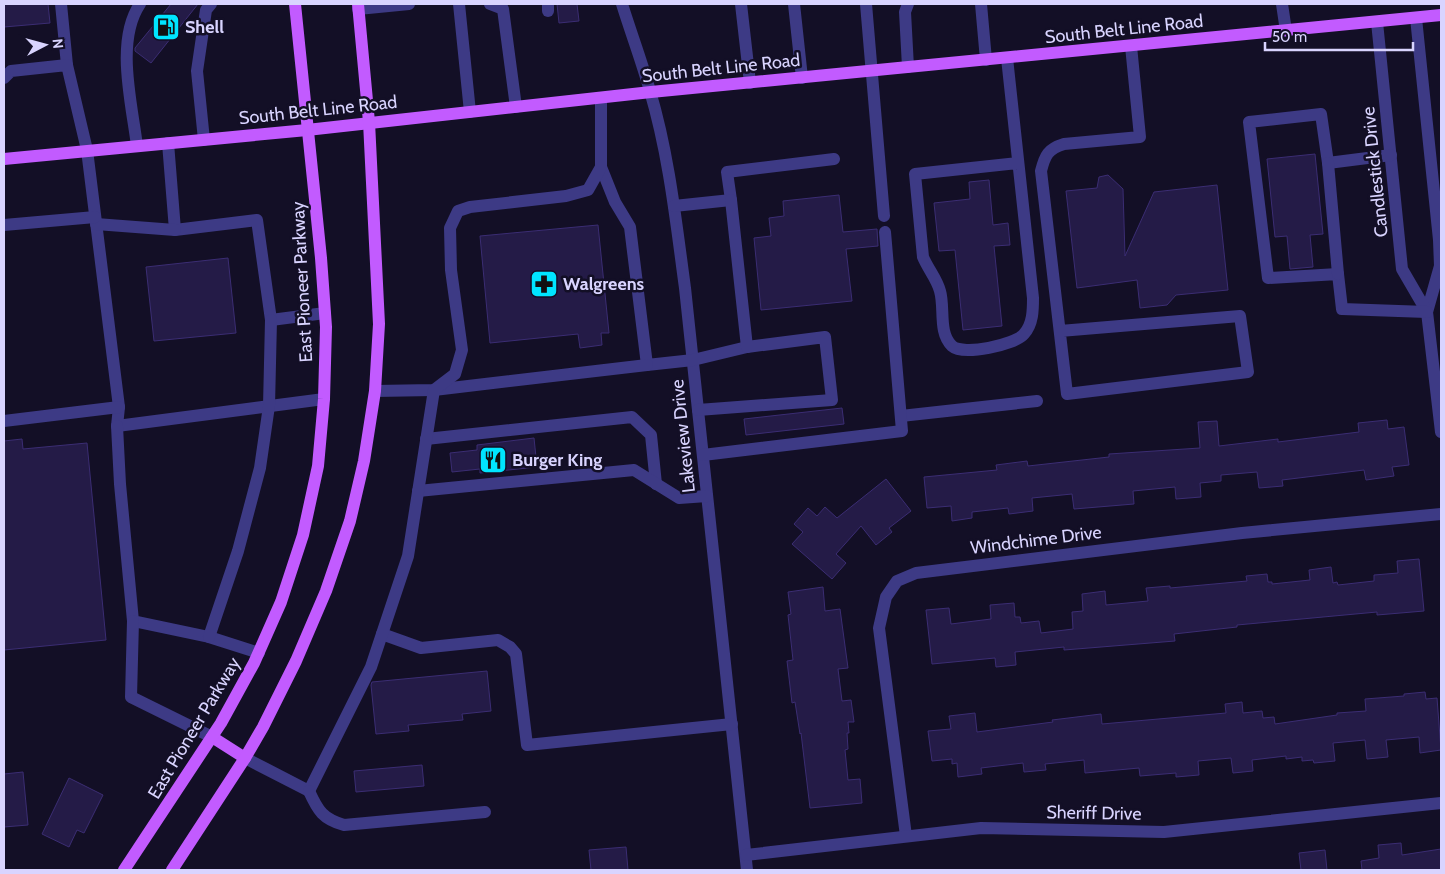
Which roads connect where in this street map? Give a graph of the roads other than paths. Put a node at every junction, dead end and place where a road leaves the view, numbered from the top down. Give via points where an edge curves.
1 (61, 4) edge
2 (140, 4) edge
3 (211, 4) edge
4 (295, 4) edge
5 (409, 4) edge
6 (459, 4) edge
7 (490, 4) edge
8 (622, 4) edge
9 (741, 4) edge
10 (794, 4) edge
11 (866, 4) edge
12 (908, 4) edge
13 (981, 4) edge
14 (1282, 4) edge
15 (358, 6) edge
16 (1441, 16) edge
17 (1416, 18) junction
18 (1378, 22) junction
19 (1286, 31) junction
20 (1131, 46) junction
21 (1006, 58) junction
22 (986, 60) junction
23 (68, 65) junction
24 (908, 68) junction
25 (872, 71) junction
26 (4, 78) edge
27 (802, 78) junction
28 (750, 83) junction
29 (650, 92) junction
30 (601, 98) junction
31 (516, 107) junction
32 (470, 112) junction
33 (369, 122) junction
34 (307, 130) junction
35 (204, 140) junction
36 (168, 143) junction
37 (137, 146) junction
38 (87, 150) junction
39 (1391, 155) junction
40 (834, 159) dead end
41 (4, 160) edge
42 (1018, 163) junction
43 (1328, 163) junction
44 (601, 167) junction
45 (731, 200) junction
46 (674, 206) junction
47 (884, 216) dead end
48 (96, 221) junction
49 (4, 225) edge
50 (175, 230) junction
51 (885, 232) dead end
52 (1440, 240) edge
53 (1338, 274) junction
54 (1427, 312) junction
55 (325, 313) junction
56 (271, 320) junction
57 (1060, 331) junction
58 (747, 347) junction
59 (693, 360) junction
60 (647, 366) junction
61 (434, 390) junction
62 (375, 392) junction
63 (324, 399) junction
64 (1037, 401) dead end
65 (269, 406) junction
66 (119, 407) junction
67 (698, 410) junction
68 (901, 416) junction
69 (4, 421) edge
70 (117, 426) junction
71 (1441, 432) edge
72 (426, 439) junction
73 (703, 455) junction
74 (656, 484) junction
75 (418, 491) junction
76 (707, 496) junction
77 (1441, 514) edge
78 (133, 621) junction
79 (382, 634) junction
80 (209, 637) junction
81 (259, 653) junction
82 (732, 724) junction
83 (212, 737) junction
84 (245, 758) junction
85 (309, 791) junction
86 (1441, 803) edge
87 (485, 812) dead end
88 (906, 836) junction
89 (746, 856) junction
90 (124, 870) edge
91 (172, 870) edge
92 (747, 870) edge

1 - 23 street
2 - 37 street via 128,30 126,62
3 - 35 street via 206,10 197,71
4 - 34 main road, East Pioneer Parkway
5 - 15 street
6 - 32 street
7 - 31 street via 503,9
8 - 29 street, Lakeview Drive
9 - 28 street
10 - 27 street
11 - 25 street
12 - 24 street via 904,12
13 - 22 street
14 - 19 street
15 - 33 main road
16 - 17 main road, South Belt Line Road
17 - 18 main road, South Belt Line Road
17 - 52 street, Candlestick Drive
18 - 19 main road, South Belt Line Road
18 - 39 street, Candlestick Drive
19 - 20 main road, South Belt Line Road
20 - 21 main road, South Belt Line Road
20 - 57 street via 1140,137 1052,148 1041,171
21 - 22 main road, South Belt Line Road
21 - 42 street
22 - 24 main road, South Belt Line Road
23 - 26 street via 11,71
23 - 38 street
24 - 25 main road, South Belt Line Road
25 - 27 main road, South Belt Line Road
25 - 47 street
27 - 28 main road, South Belt Line Road
28 - 29 main road, South Belt Line Road
29 - 30 main road, South Belt Line Road
29 - 46 street, Lakeview Drive
30 - 31 main road, South Belt Line Road
30 - 44 street
31 - 32 main road, South Belt Line Road
32 - 33 main road, South Belt Line Road
33 - 34 main road, South Belt Line Road
33 - 62 main road via 379,324
34 - 35 main road, South Belt Line Road
34 - 55 main road, East Pioneer Parkway
35 - 36 main road, South Belt Line Road
36 - 37 main road, South Belt Line Road
36 - 50 street
37 - 38 main road, South Belt Line Road
38 - 41 main road, South Belt Line Road
38 - 48 street
39 - 43 street
39 - 54 street, Candlestick Drive via 1402,269
40 - 45 street via 727,172
42 - 42 street via 1033,298 1031,321 1023,336 1014,341 964,351 953,347 945,336 940,291 924,257 915,174
43 - 53 street
43 - 53 street via 1321,114 1249,122 1268,278
44 - 60 street via 615,202 630,227
44 - 61 street via 588,190 566,196 458,210 450,228 451,270 462,350 455,374
45 - 46 street
45 - 58 street
46 - 59 street, Lakeview Drive
48 - 49 street
48 - 50 street
48 - 66 street
50 - 56 street via 257,220
51 - 68 street
52 - 54 street, Candlestick Drive via 1440,266
53 - 54 street via 1342,309
54 - 71 street, Candlestick Drive
55 - 56 street
55 - 63 main road, East Pioneer Parkway
56 - 65 street
57 - 57 street via 1068,394 1248,372 1240,316
58 - 59 street
58 - 67 street via 824,337 832,400
59 - 60 street
59 - 67 street, Lakeview Drive
60 - 61 street
61 - 62 street
61 - 72 street
62 - 84 main road via 350,521 326,590 296,661
63 - 65 street
63 - 81 main road, East Pioneer Parkway via 318,466 303,535 281,602
64 - 68 street
65 - 70 street
65 - 80 street via 260,468 238,551
66 - 69 street
66 - 70 street
67 - 73 street, Lakeview Drive
68 - 73 street via 902,431
70 - 78 street
72 - 74 street via 632,417 651,435
72 - 75 street
73 - 76 street, Lakeview Drive
74 - 75 street via 634,470
74 - 76 street via 679,498
75 - 79 street via 408,556
76 - 82 street, Lakeview Drive
77 - 88 street, Windchime Drive via 1242,533 926,571 896,581 886,597 879,628
78 - 80 street
78 - 83 street via 131,697
79 - 82 street via 421,648 498,640 510,647 516,654 527,745
79 - 85 street via 371,667
80 - 81 street
81 - 83 main road, East Pioneer Parkway
82 - 89 street, Lakeview Drive
83 - 84 main road
83 - 90 main road, East Pioneer Parkway
84 - 85 street
84 - 91 main road
85 - 87 street via 316,807 329,821 344,825
86 - 88 street, Sheriff Drive via 1164,832 982,828
88 - 89 street, Sheriff Drive
89 - 92 street, Lakeview Drive

